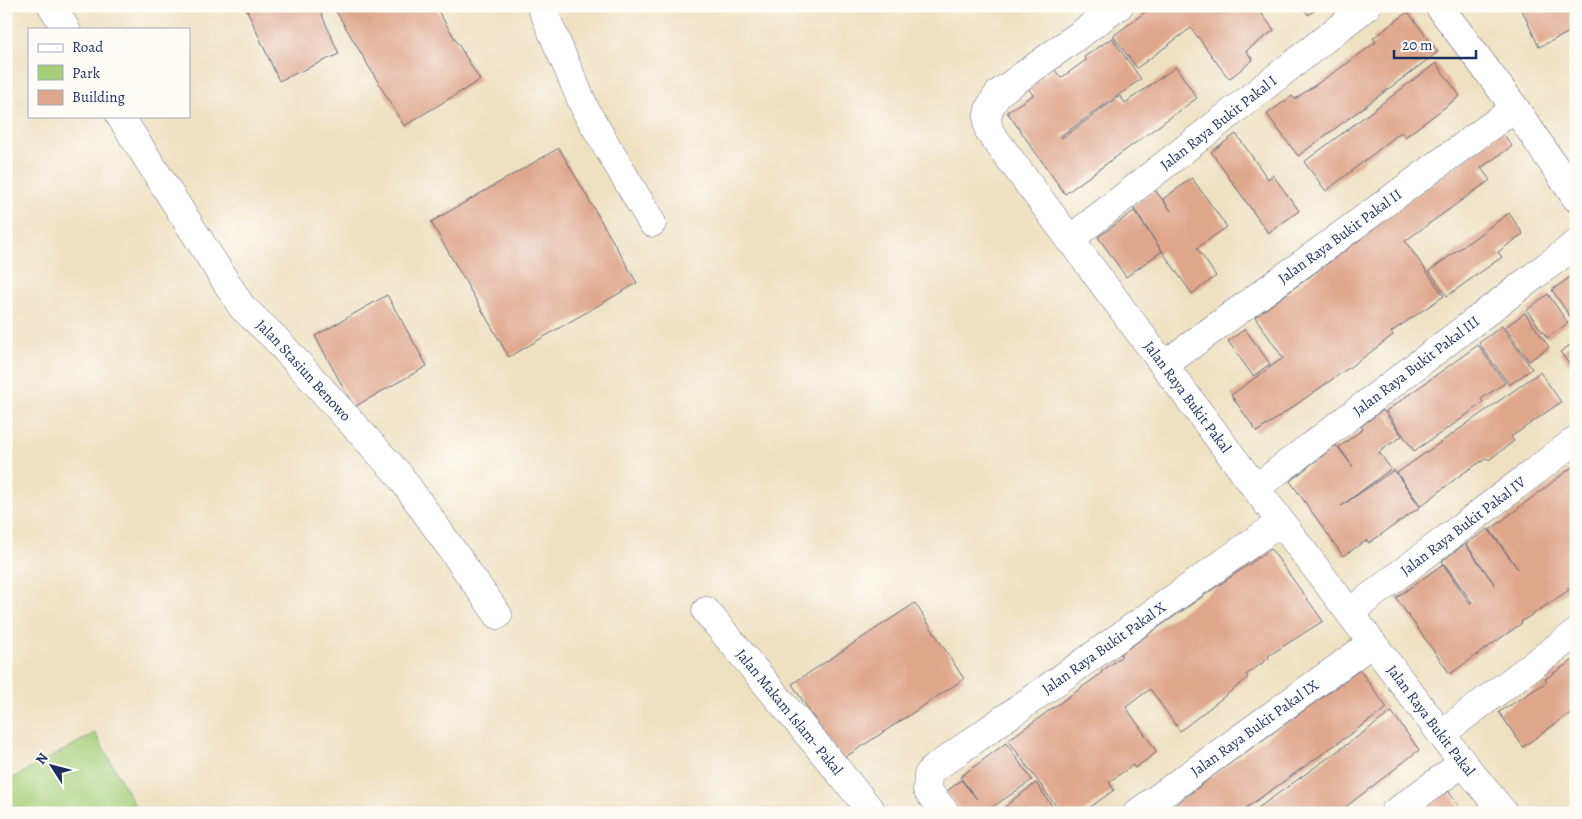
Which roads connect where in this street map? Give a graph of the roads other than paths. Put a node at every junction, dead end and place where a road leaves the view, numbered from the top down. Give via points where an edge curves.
1 (52, 6) edge
2 (541, 6) edge
3 (1118, 6) edge
4 (1367, 6) edge
5 (1440, 6) edge
6 (65, 28) edge
7 (1515, 108) junction
8 (121, 118) edge
9 (1576, 198) edge
10 (652, 224) dead end
11 (1069, 240) junction
12 (1576, 244) edge
13 (1164, 366) junction
14 (1576, 440) edge
15 (1256, 487) junction
16 (1281, 522) junction
17 (706, 611) dead end
18 (1350, 612) junction
19 (498, 616) dead end
20 (1576, 633) edge
21 (1372, 642) junction
22 (1442, 733) junction
23 (1463, 762) junction
24 (873, 813) edge
25 (946, 813) edge
26 (1136, 813) edge
27 (1394, 813) edge
28 (1504, 813) edge

1 - 6 street
2 - 10 street via 586,111
3 - 11 street, Jalan Raya Bukit Pakal via 999,94 986,118 989,131
4 - 11 street, Jalan Raya Bukit Pakal I
5 - 7 street
7 - 9 street
7 - 13 street, Jalan Raya Bukit Pakal II
8 - 19 street, Jalan Stasiun Benowo via 242,307 275,338 400,476
11 - 13 street, Jalan Raya Bukit Pakal
12 - 15 street, Jalan Raya Bukit Pakal III
13 - 15 street, Jalan Raya Bukit Pakal
14 - 18 street, Jalan Raya Bukit Pakal IV
15 - 16 street, Jalan Raya Bukit Pakal
16 - 18 street, Jalan Raya Bukit Pakal
16 - 25 street, Jalan Raya Bukit Pakal X via 928,775 927,790
17 - 24 street, Jalan Makam Islam- Pakal
18 - 21 street, Jalan Raya Bukit Pakal
20 - 22 street
21 - 22 street, Jalan Raya Bukit Pakal
21 - 26 street, Jalan Raya Bukit Pakal IX
22 - 23 street, Jalan Raya Bukit Pakal
23 - 27 street
23 - 28 street, Jalan Raya Bukit Pakal

